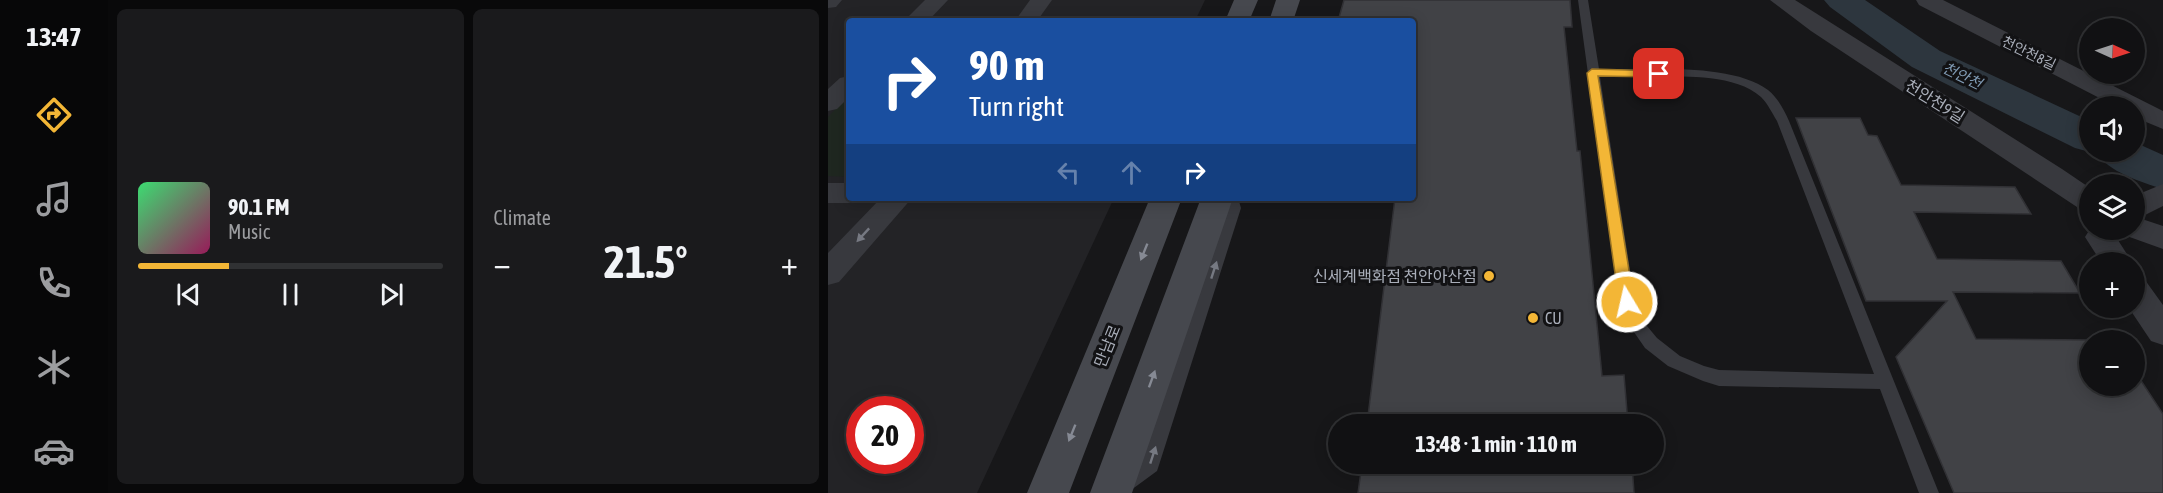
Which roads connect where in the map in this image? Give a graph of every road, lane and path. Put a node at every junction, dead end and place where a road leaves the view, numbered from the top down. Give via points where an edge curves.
1 (937, 0) edge
2 (1041, 0) edge
3 (1246, 0) edge
4 (1288, 0) edge
5 (1583, 0) edge
6 (1781, 0) edge
7 (1927, 0) edge
8 (918, 18) edge
9 (1028, 18) edge
10 (1238, 18) edge
11 (1282, 18) edge
12 (1592, 73) junction
13 (846, 86) edge
14 (828, 103) edge
15 (2163, 121) edge
16 (828, 193) edge
17 (846, 193) edge
18 (2079, 194) edge
19 (895, 201) edge
20 (1165, 201) edge
21 (1216, 201) edge
22 (1232, 201) edge
23 (2145, 231) edge
24 (2163, 238) edge
25 (828, 273) edge
26 (2145, 305) edge
27 (2163, 332) edge
28 (1885, 382) junction
29 (1048, 493) edge
30 (1111, 493) edge
31 (1929, 493) edge

1 - 8 street
2 - 9 street
3 - 10 main road
4 - 11 main road
5 - 12 lane
6 - 18 street, 천안천9길
7 - 15 street, 천안천8길
12 - 28 lane via 1724,77 1768,96 1783,121
12 - 28 lane via 1627,302 1644,337 1671,361 1719,378
13 - 14 street
16 - 17 street
19 -> 25 street
20 -> 29 main road, 만남로
30 -> 21 main road
30 -> 22 lane via 1150,465 1234,208
23 - 24 street
26 - 27 street
28 - 31 lane

